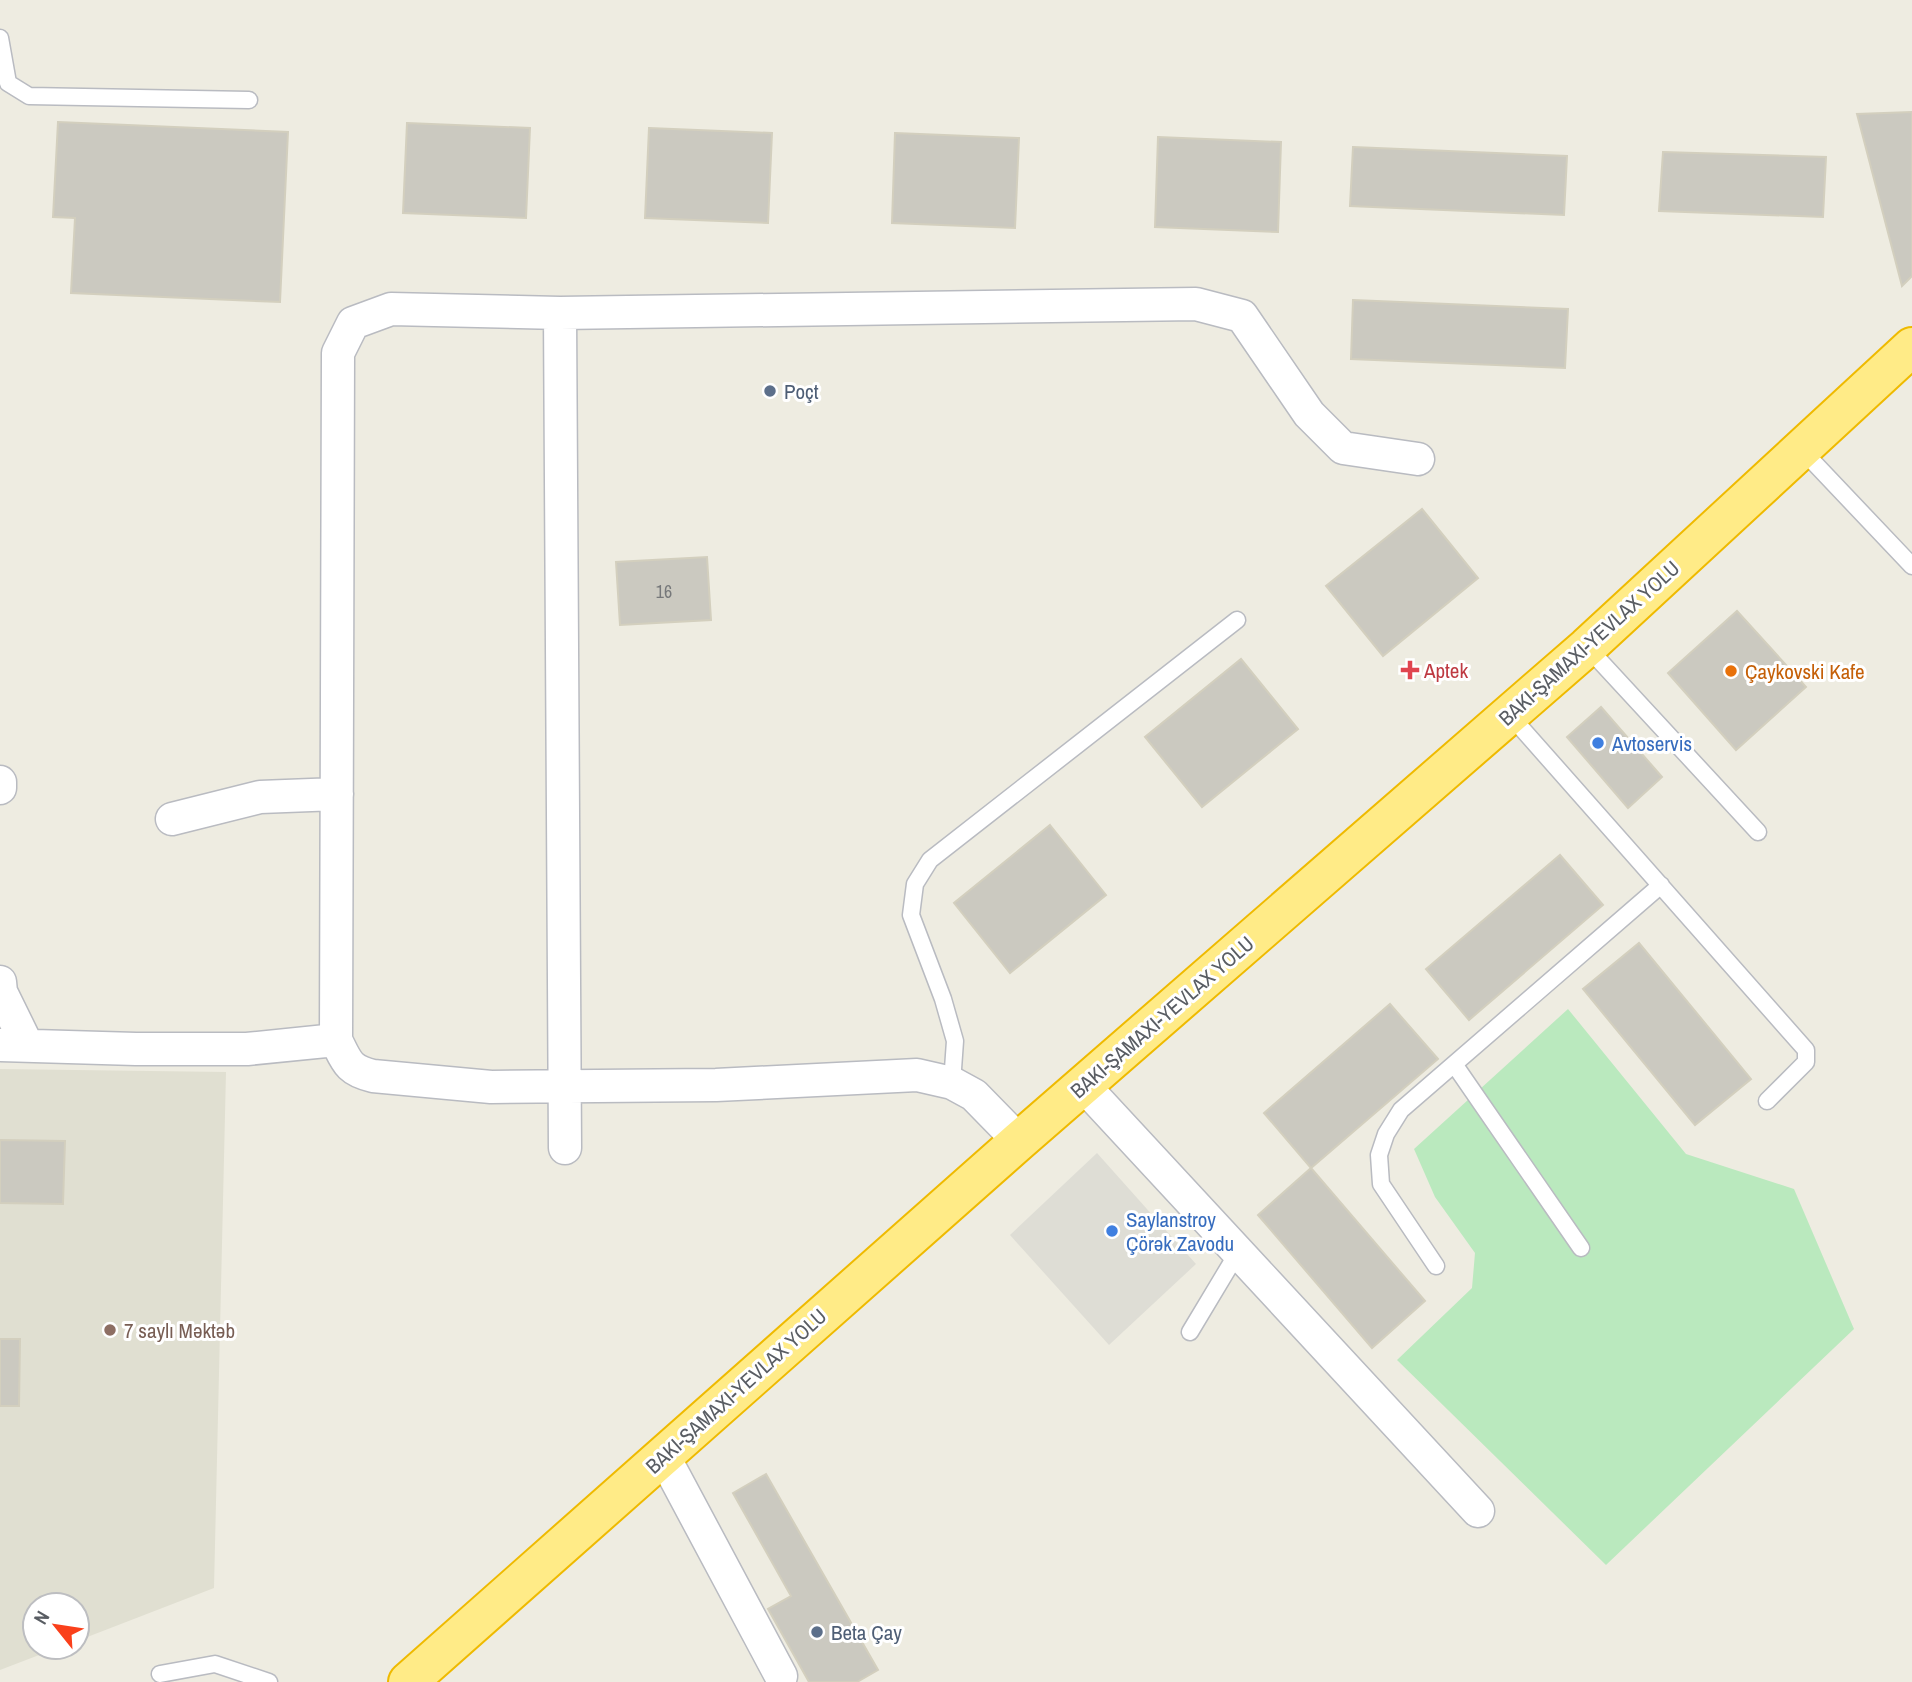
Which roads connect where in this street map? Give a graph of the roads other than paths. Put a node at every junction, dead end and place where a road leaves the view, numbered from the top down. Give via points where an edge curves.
1 (0, 38) edge
2 (249, 100) dead end
3 (560, 313) junction
4 (1912, 347) edge
5 (1802, 450) junction
6 (1418, 459) dead end
7 (1912, 566) edge
8 (1237, 620) dead end
9 (1587, 647) junction
10 (1509, 714) junction
11 (0, 782) edge
12 (0, 788) edge
13 (337, 794) junction
14 (172, 819) dead end
15 (1758, 832) dead end
16 (1661, 885) junction
17 (0, 982) edge
18 (336, 1040) junction
19 (13, 1045) edge
20 (1454, 1064) junction
21 (952, 1083) junction
22 (564, 1086) junction
23 (1084, 1086) junction
24 (1767, 1101) dead end
25 (1019, 1141) junction
26 (565, 1148) dead end
27 (1581, 1248) dead end
28 (1238, 1252) junction
29 (1436, 1266) dead end
30 (1190, 1332) dead end
31 (663, 1455) junction
32 (1478, 1511) dead end
33 (160, 1674) dead end
34 (781, 1676) dead end
35 (269, 1682) edge
36 (408, 1682) edge

1 - 2 lane via 8,83 29,96
3 - 6 street via 1196,304 1242,316 1309,414 1343,448
3 - 13 street via 391,309 353,323 338,353
3 - 22 street
4 - 5 highway
5 - 7 lane
5 - 9 highway
8 - 21 lane via 930,860 915,884 911,915 955,1041
9 - 10 highway
9 - 15 lane
10 - 16 lane
10 - 23 highway
11 - 12 street
13 - 14 street via 260,797
13 - 18 street
16 - 20 lane
16 - 24 lane via 1806,1049 1806,1062
17 - 19 street
18 - 19 street via 247,1049
18 - 22 street via 356,1072 373,1076 491,1087
20 - 27 lane
20 - 29 lane via 1401,1110 1380,1155 1381,1184
21 - 22 street via 917,1075 716,1086
21 - 25 street via 974,1095
22 - 26 street
23 - 25 highway
23 - 28 street
25 - 31 highway
28 - 30 lane
28 - 32 street
31 - 34 street
31 - 36 highway
33 - 35 lane via 215,1664

